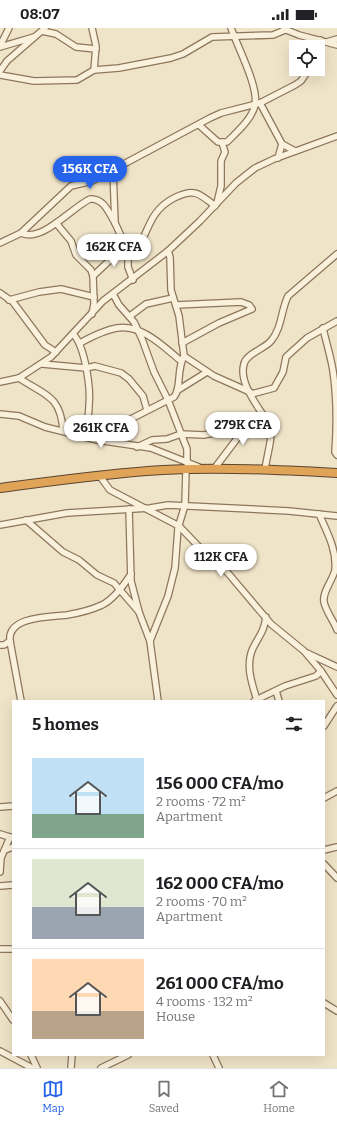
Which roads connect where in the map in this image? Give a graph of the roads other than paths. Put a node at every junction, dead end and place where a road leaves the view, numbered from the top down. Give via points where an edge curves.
1 (9, 28) edge
2 (92, 28) edge
3 (231, 28) edge
4 (284, 29) edge
5 (43, 30) edge
6 (234, 36) junction
7 (242, 36) junction
8 (36, 37) junction
9 (337, 39) edge
10 (320, 40) edge
11 (327, 42) joint
12 (337, 45) edge
13 (0, 46) edge
14 (238, 46) junction
15 (96, 49) junction
16 (94, 70) junction
17 (0, 71) edge
18 (0, 75) edge
19 (304, 76) edge
20 (258, 104) junction
21 (199, 125) junction
22 (337, 136) edge
23 (222, 143) junction
24 (282, 144) junction
25 (295, 151) junction
26 (278, 158) junction
27 (113, 171) junction
28 (216, 205) junction
29 (56, 223) junction
30 (115, 223) junction
31 (20, 233) junction
32 (0, 243) edge
33 (168, 251) junction
34 (128, 254) junction
35 (337, 254) edge
36 (93, 276) junction
37 (133, 280) junction
38 (0, 293) edge
39 (113, 294) junction
40 (94, 297) junction
41 (174, 298) junction
42 (9, 300) junction
43 (176, 305) junction
44 (92, 315) junction
45 (130, 316) junction
46 (337, 322) edge
47 (322, 328) junction
48 (138, 332) junction
49 (74, 334) junction
50 (80, 343) junction
51 (182, 343) junction
52 (56, 352) junction
53 (184, 356) junction
54 (51, 357) junction
55 (181, 361) junction
56 (42, 364) junction
57 (53, 364) junction
58 (86, 368) junction
59 (207, 372) junction
60 (19, 378) junction
61 (0, 382) edge
62 (336, 384) edge
63 (178, 390) junction
64 (251, 393) junction
65 (168, 400) junction
66 (147, 410) junction
67 (0, 414) edge
68 (264, 416) junction
69 (251, 425) junction
70 (63, 431) junction
71 (181, 434) junction
72 (86, 437) junction
73 (137, 447) junction
74 (337, 455) edge
75 (187, 466) junction
76 (214, 469) junction
77 (265, 470) junction
78 (337, 473) edge
79 (99, 475) junction
80 (0, 488) edge
81 (185, 505) junction
82 (145, 508) junction
83 (129, 509) junction
84 (319, 514) junction
85 (337, 516) edge
86 (26, 520) junction
87 (0, 525) edge
88 (179, 526) junction
89 (131, 574) junction
90 (120, 588) junction
91 (140, 612) junction
92 (266, 617) junction
93 (337, 630) edge
94 (10, 641) junction
95 (150, 641) junction
96 (0, 645) edge
97 (304, 651) junction
98 (337, 667) edge
99 (321, 671) junction
100 (276, 691) junction
101 (337, 696) edge
102 (21, 700) edge
103 (158, 700) edge
104 (256, 700) edge
105 (279, 700) edge
106 (337, 706) edge
107 (325, 724) edge
108 (337, 791) edge
109 (325, 797) edge
110 (12, 806) edge
111 (0, 807) edge
112 (0, 834) edge
113 (12, 837) edge
114 (12, 847) edge
115 (337, 847) edge
116 (5, 850) junction
117 (325, 850) edge
118 (325, 865) edge
119 (0, 872) edge
120 (337, 878) edge
121 (12, 885) edge
122 (0, 886) edge
123 (2, 949) edge
124 (12, 953) edge
125 (0, 1001) edge
126 (325, 1004) edge
127 (337, 1011) edge
128 (12, 1019) edge
129 (0, 1051) edge
130 (31, 1056) edge
131 (69, 1056) edge
132 (72, 1056) edge
133 (126, 1056) edge
134 (213, 1056) edge
135 (71, 1067) edge
136 (32, 1068) edge
137 (37, 1068) edge
138 (101, 1068) edge
139 (219, 1068) edge

1 - 13 street
2 - 15 street
3 - 6 street
4 - 7 street via 273,35
4 - 10 street
5 - 8 street
5 - 15 street via 56,34 74,46
6 - 7 street
6 - 14 street
6 - 16 street via 212,37 171,58
7 - 14 street
8 - 13 street
8 - 17 street via 7,61
9 - 11 street
11 - 12 street
14 - 20 street
15 - 16 street
16 - 18 street via 74,80 34,81
19 - 20 street via 295,85
20 - 21 street via 221,113
20 - 23 street via 240,129 227,142
20 - 24 street
21 - 23 street
21 - 27 street
22 - 25 street
23 - 28 street via 225,152 222,161 222,186
24 - 25 street
24 - 26 street
25 - 26 street
26 - 28 street via 255,168 236,183
27 - 30 street
27 - 31 street via 88,183 71,186
28 - 33 street
28 - 34 street via 194,192 166,202 159,207 148,224 138,248
29 - 30 street via 86,201 94,199 102,203
29 - 31 street via 38,234 27,236
29 - 36 street
30 - 34 street
31 - 32 street
33 - 37 street
33 - 41 street via 170,284
34 - 36 street via 110,261
34 - 37 street via 128,267
35 - 64 street via 288,296 273,339 266,347 248,357 244,363 243,373
36 - 40 street
37 - 39 street
38 - 42 street
39 - 44 street
39 - 45 street
40 - 42 street via 61,289
40 - 44 street
41 - 43 street
41 - 45 street via 146,304
42 - 52 street via 45,345
43 - 51 street
43 - 51 street via 241,302 252,309
44 - 49 street
45 - 48 street
46 - 47 street
47 - 62 street
47 - 64 street via 286,357 283,372 274,388
48 - 50 street via 115,328
48 - 55 street via 160,343
48 - 65 street
49 - 50 street
49 - 52 street
50 - 58 street
51 - 53 street
52 - 54 street
53 - 55 street
53 - 59 street
54 - 56 street
54 - 57 street
55 - 63 street via 178,370
56 - 57 street
56 - 60 street
57 - 58 street
58 - 66 street via 104,368 125,376 143,396
58 - 72 street via 90,404
59 - 63 street
59 - 64 street
60 - 61 street
60 - 70 street via 50,396 61,416
62 - 74 street
63 - 65 street via 174,397
64 - 68 street
65 - 66 street
65 - 71 street
66 - 72 street
67 - 70 street via 18,416
68 - 69 street
68 - 77 street via 271,429
69 - 71 street via 204,435
69 - 76 street via 242,432
70 - 72 street
71 - 73 street via 152,440
71 - 75 street via 187,449
72 - 73 street
73 - 75 street via 152,448
75 - 76 highway
75 - 79 highway
75 - 81 street
76 - 77 highway
77 - 78 highway
79 - 80 highway
79 - 82 street via 110,490
81 - 82 street
81 - 84 street
81 - 88 street
82 - 83 street
82 - 88 street
83 - 86 street via 67,513
83 - 89 street
84 - 85 street
84 - 93 street via 335,554 336,569 324,595 324,601
86 - 87 street
86 - 90 street via 63,552
88 - 92 street via 227,572
88 - 95 street via 175,568 168,596
89 - 90 street
89 - 91 street
90 - 91 street
90 - 94 street via 110,600 90,610 22,622 12,628
91 - 95 street
92 - 97 street
92 - 104 street via 263,633 253,650 250,666
94 - 96 street
94 - 102 street
95 - 103 street
97 - 98 street
97 - 99 street
99 - 100 street via 316,676
99 - 101 street
100 - 104 street
100 - 105 street
106 - 107 street
108 - 109 street
110 - 111 street
112 - 113 street
113 - 116 street
114 - 116 street
115 - 117 street
116 - 119 street
118 - 120 street
121 - 122 street
123 - 124 street
125 - 128 street
126 - 127 street
129 - 136 street
130 - 137 street
131 - 135 street
132 - 135 street
133 - 138 street
134 - 139 street

